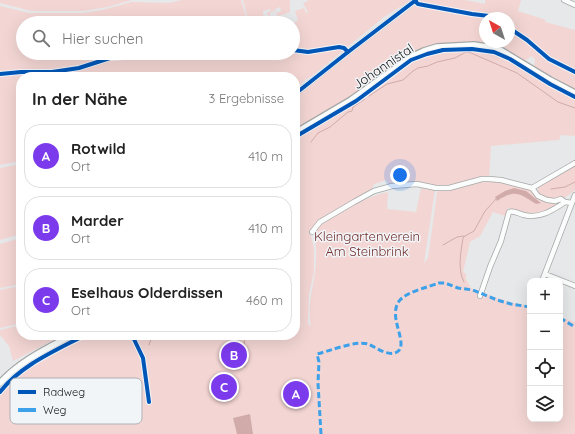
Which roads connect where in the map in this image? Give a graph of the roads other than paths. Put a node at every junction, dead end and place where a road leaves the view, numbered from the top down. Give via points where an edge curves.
1 (416, 0) edge
2 (564, 0) edge
3 (575, 5) edge
4 (300, 90) edge
5 (575, 93) edge
6 (300, 130) edge
7 (575, 163) edge
8 (532, 188) junction
9 (575, 195) edge
10 (565, 202) junction
11 (572, 203) junction
12 (312, 232) dead end
13 (545, 274) junction
14 (543, 278) edge
15 (575, 286) edge
16 (480, 296) dead end
17 (63, 340) edge
18 (0, 383) edge

1 - 4 street
2 - 3 street
5 - 6 main road, Johannistal via 502,51 474,46 437,47 405,60 351,100
7 - 8 street
8 - 10 street via 544,199
8 - 12 street via 489,179 449,188 417,184 392,186 374,191 354,202 320,222
9 - 11 street
10 - 11 street
10 - 16 street via 546,214 536,216 509,212 501,242
11 - 13 street
13 - 14 street
13 - 15 street
17 - 18 main road via 26,360

